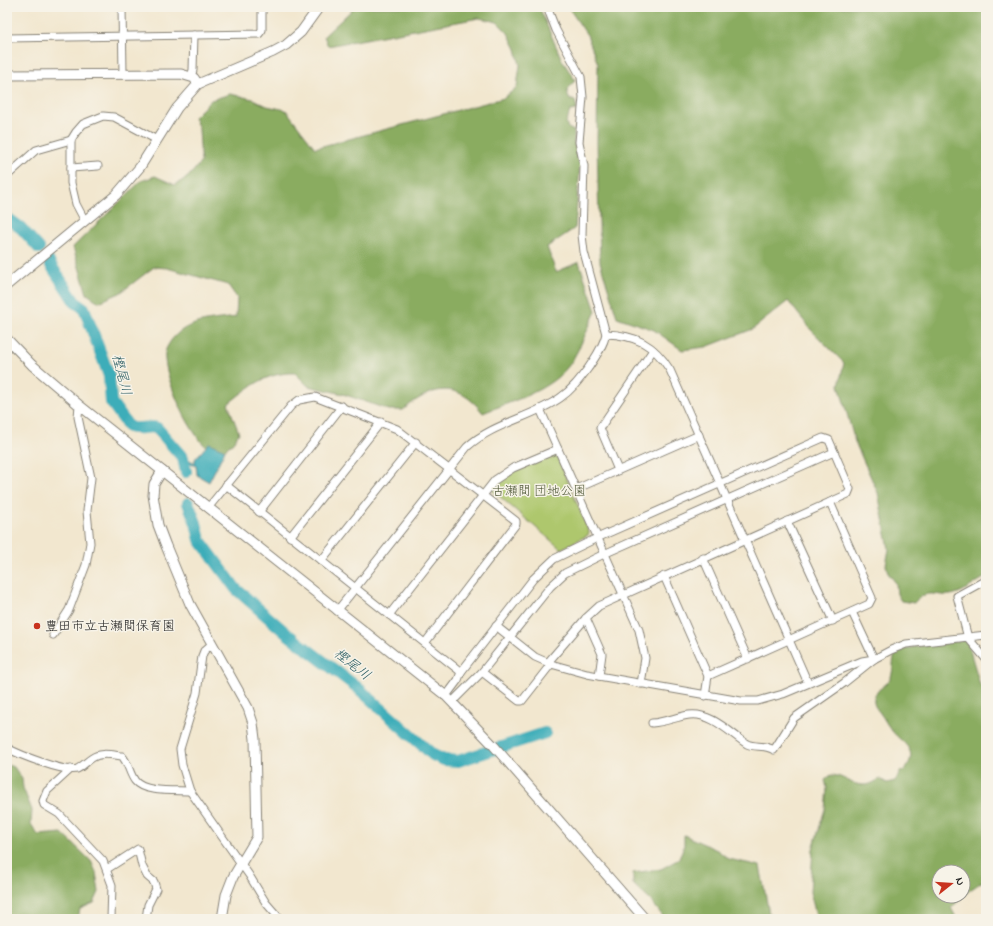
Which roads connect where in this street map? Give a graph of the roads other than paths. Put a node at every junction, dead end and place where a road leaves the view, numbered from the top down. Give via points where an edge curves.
1 (122, 7) edge
2 (262, 7) edge
3 (319, 7) edge
4 (547, 7) edge
5 (194, 35) junction
6 (122, 36) junction
7 (7, 38) edge
8 (123, 74) junction
9 (7, 75) edge
10 (191, 76) junction
11 (198, 84) junction
12 (71, 140) junction
13 (157, 140) junction
14 (98, 166) dead end
15 (71, 168) junction
16 (7, 176) edge
17 (85, 221) junction
18 (7, 285) edge
19 (606, 334) junction
20 (7, 339) edge
21 (653, 350) junction
22 (79, 405) junction
23 (342, 406) junction
24 (540, 409) junction
25 (380, 422) junction
26 (699, 435) junction
27 (416, 442) junction
28 (558, 448) junction
29 (834, 452) junction
30 (449, 468) junction
31 (618, 470) junction
32 (162, 471) junction
33 (721, 484) junction
34 (226, 485) junction
35 (576, 489) junction
36 (483, 494) junction
37 (728, 500) junction
38 (830, 502) junction
39 (208, 508) junction
40 (259, 512) junction
41 (787, 521) junction
42 (290, 537) junction
43 (597, 538) junction
44 (745, 540) junction
45 (604, 554) junction
46 (703, 558) junction
47 (321, 561) junction
48 (664, 576) junction
49 (986, 580) edge
50 (354, 587) junction
51 (622, 594) junction
52 (337, 610) junction
53 (852, 612) junction
54 (389, 615) junction
55 (586, 618) junction
56 (833, 621) junction
57 (496, 626) junction
58 (53, 635) dead end
59 (986, 635) edge
60 (509, 638) junction
61 (968, 638) junction
62 (790, 640) junction
63 (425, 643) junction
64 (212, 644) junction
65 (748, 659) junction
66 (874, 659) junction
67 (986, 659) edge
68 (551, 664) junction
69 (461, 672) junction
70 (482, 672) junction
71 (599, 676) junction
72 (708, 676) junction
73 (808, 682) junction
74 (641, 684) junction
75 (705, 696) junction
76 (449, 699) junction
77 (652, 723) dead end
78 (7, 748) edge
79 (71, 769) junction
80 (190, 791) junction
81 (240, 865) junction
82 (107, 869) junction
83 (111, 919) edge
84 (146, 919) edge
85 (222, 919) edge
86 (280, 919) edge
87 (645, 919) edge

1 - 6 street
2 - 5 street via 262,30 259,34
3 - 11 street via 301,32 286,45
4 - 19 street via 581,77 583,97 579,142 584,166 582,235 584,252
5 - 6 street
5 - 10 street
6 - 7 street
6 - 8 street
8 - 9 street
8 - 10 street
10 - 11 street
11 - 13 street via 184,98
12 - 13 street via 83,124 103,116 114,117
12 - 15 street
12 - 16 street via 36,150
13 - 17 street via 132,178
14 - 15 street
15 - 17 street via 71,183 76,204
17 - 18 street
19 - 21 street via 630,336 647,344
19 - 24 street via 602,347 580,379 561,397
20 - 22 street via 32,365
21 - 26 street via 670,370
21 - 31 street via 600,429
22 - 32 street
22 - 58 street via 78,418 91,478 87,511 90,543 84,570 69,610
23 - 25 street
23 - 34 street via 315,397 290,406
23 - 40 street
24 - 28 street
24 - 30 street via 476,439
25 - 27 street via 403,432
25 - 42 street
26 - 31 street
26 - 33 street
27 - 30 street
27 - 47 street
28 - 35 street
28 - 36 street via 504,473
29 - 33 street via 829,440 823,438
29 - 37 street
29 - 38 street via 851,491
30 - 36 street
30 - 50 street
31 - 35 street
32 - 39 street
32 - 64 street via 153,490 158,525 184,593
33 - 37 street
33 - 43 street
34 - 39 street
34 - 40 street
35 - 43 street
36 - 54 street
36 - 63 street via 516,521 516,526
37 - 44 street
37 - 45 street
38 - 41 street
38 - 53 street via 872,598 869,604
39 - 52 street
40 - 42 street
41 - 44 street
41 - 56 street
42 - 47 street
43 - 45 street
43 - 57 street via 560,555 548,564
44 - 46 street
44 - 62 street
45 - 51 street
45 - 60 street via 558,578
46 - 48 street
46 - 65 street
47 - 50 street
48 - 51 street
48 - 72 street
49 - 61 street via 957,596
50 - 52 street
50 - 54 street
51 - 55 street via 599,606
51 - 74 street via 639,630 645,650
52 - 76 street
53 - 56 street
53 - 66 street
54 - 63 street
55 - 68 street via 550,660
55 - 71 street via 602,654
56 - 62 street
57 - 60 street
57 - 69 street
59 - 61 street
60 - 68 street via 535,657
60 - 70 street
61 - 66 street via 901,646
61 - 67 street
62 - 65 street
62 - 73 street
63 - 69 street
64 - 80 street via 202,656 197,693 180,749
64 - 81 street via 248,708 253,723 258,837
65 - 72 street
66 - 73 street via 862,661
66 - 77 street via 794,718 774,750 768,746 749,745 710,719 690,715
68 - 70 street via 522,701 518,701
68 - 71 street
69 - 76 street
70 - 76 street
71 - 74 street
72 - 75 street
73 - 75 street via 783,694 758,701
74 - 75 street
76 - 87 street
78 - 79 street via 43,763
79 - 80 street via 76,769 96,755 122,756 136,782 142,787
79 - 82 street via 47,791 44,804 59,814 98,855
80 - 81 street
81 - 85 street via 228,891
81 - 86 street
82 - 83 street via 112,885
82 - 84 street via 138,848 142,866 156,889 148,905

